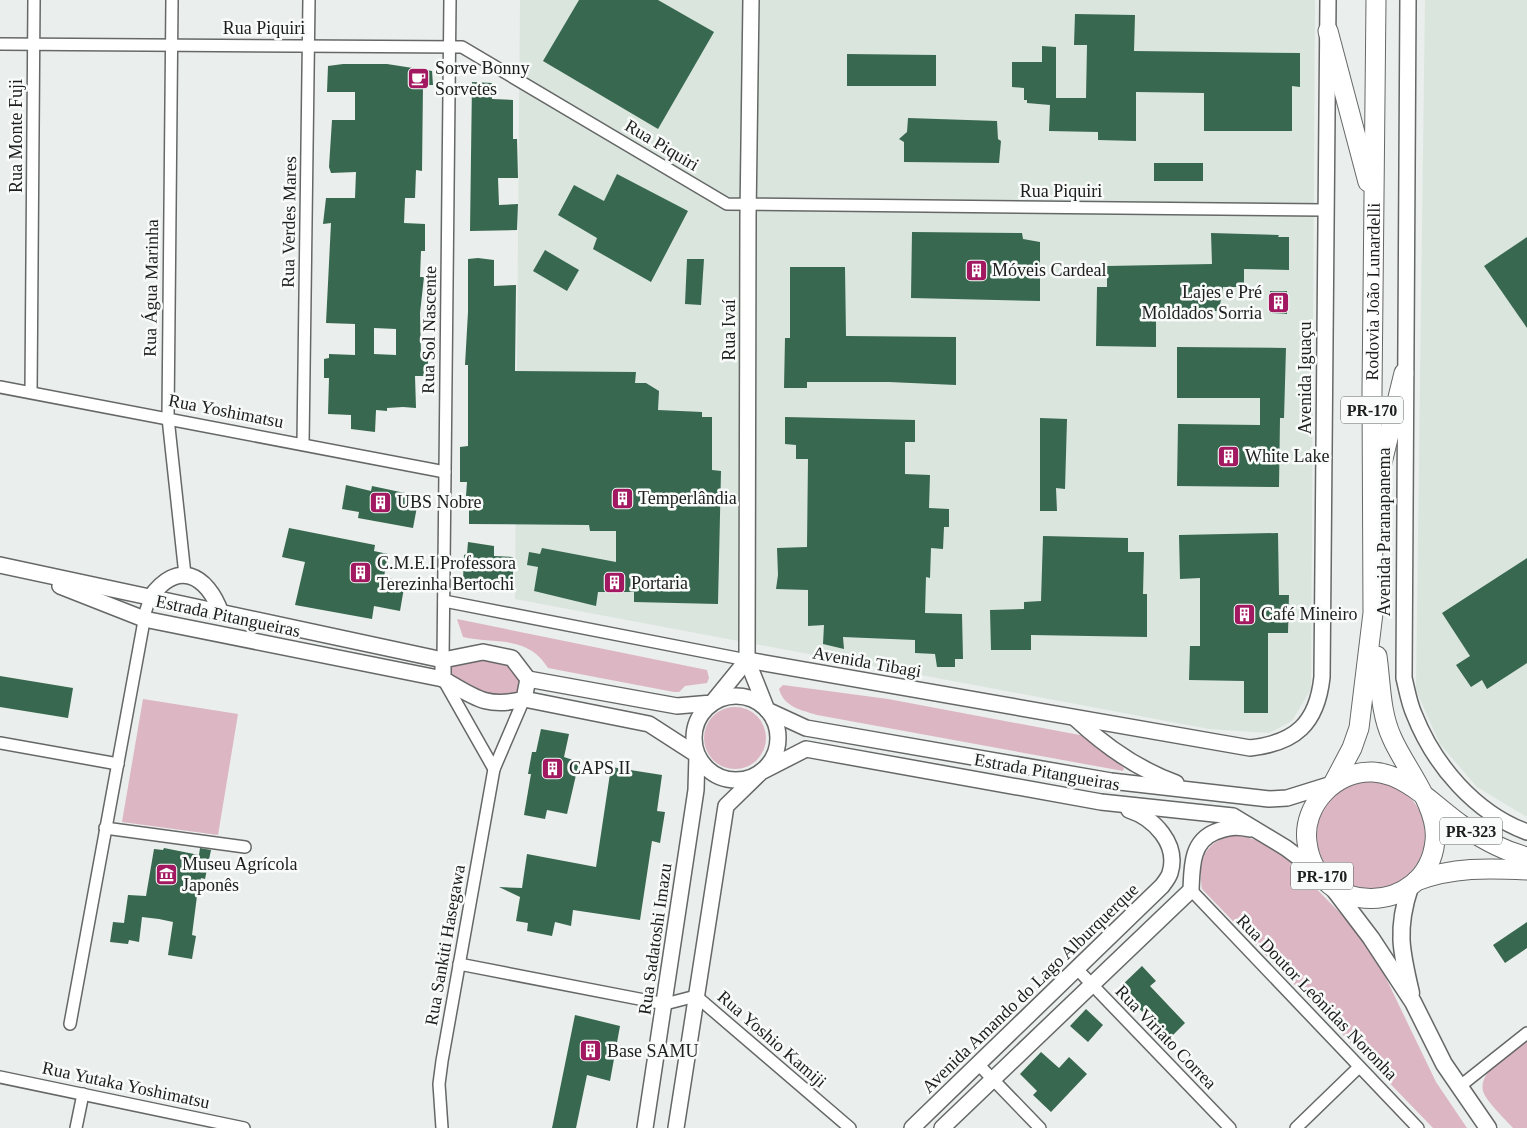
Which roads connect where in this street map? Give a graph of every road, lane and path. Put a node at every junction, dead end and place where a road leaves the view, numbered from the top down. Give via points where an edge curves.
1 (34, 0) edge
2 (172, 0) edge
3 (309, 0) edge
4 (450, 0) edge
5 (751, 0) edge
6 (1328, 0) edge
7 (1376, 0) edge
8 (1408, 0) edge
9 (1328, 31) junction
10 (0, 44) edge
11 (34, 44) junction
12 (172, 46) junction
13 (309, 46) junction
14 (450, 48) junction
15 (748, 206) junction
16 (1374, 208) junction
17 (1324, 210) junction
18 (1404, 373) junction
19 (0, 387) edge
20 (31, 392) junction
21 (168, 418) junction
22 (303, 444) junction
23 (445, 472) junction
24 (1373, 496) junction
25 (6, 566) edge
26 (185, 575) junction
27 (150, 598) junction
28 (444, 601) junction
29 (221, 613) junction
30 (1373, 613) junction
31 (144, 619) junction
32 (443, 660) junction
33 (747, 660) junction
34 (443, 679) junction
35 (528, 679) junction
36 (524, 699) junction
37 (712, 703) junction
38 (767, 710) junction
39 (1076, 719) junction
40 (1284, 741) joint
41 (0, 743) edge
42 (697, 755) junction
43 (118, 764) junction
44 (494, 769) junction
45 (761, 772) junction
46 (1333, 784) junction
47 (1198, 791) junction
48 (1422, 794) junction
49 (1101, 802) junction
50 (105, 828) junction
51 (1261, 832) junction
52 (1527, 832) edge
53 (245, 847) dead end
54 (1527, 857) edge
55 (1527, 870) edge
56 (1318, 872) junction
57 (1413, 884) junction
58 (1333, 888) junction
59 (1191, 890) junction
60 (459, 964) junction
61 (1077, 969) junction
62 (1091, 984) junction
63 (696, 996) junction
64 (1413, 1002) junction
65 (665, 1004) junction
66 (70, 1024) dead end
67 (1527, 1033) edge
68 (978, 1064) junction
69 (1359, 1067) junction
70 (0, 1077) edge
71 (993, 1080) junction
72 (1459, 1087) junction
73 (83, 1094) junction
74 (438, 1127) edge
75 (76, 1128) edge
76 (244, 1128) edge
77 (646, 1128) edge
78 (676, 1128) edge
79 (850, 1128) edge
80 (912, 1128) edge
81 (942, 1128) edge
82 (1040, 1128) edge
83 (1230, 1128) edge
84 (1296, 1128) edge
85 (1418, 1128) edge
86 (1488, 1128) edge

1 - 11 street, Rua Monte Fuji
2 - 12 street, Rua Água Marinha
3 - 13 street, Rua Verdes Mares
4 - 14 street, Rua Sol Nascente
5 - 15 street, Rua Ivaí
6 - 9 street, Avenida Iguaçu
7 - 16 highway, Rodovia João Lunardelli / PR-170
8 - 18 street, Avenida Paranapanema
9 - 16 highway
9 - 17 street, Avenida Iguaçu
10 - 11 street, Rua Piquiri
11 - 12 street, Rua Piquiri
11 - 20 street, Rua Monte Fuji
12 - 13 street, Rua Piquiri
12 - 21 street, Rua Água Marinha
13 - 14 street, Rua Piquiri
13 - 22 street, Rua Verdes Mares
14 - 15 street, Rua Piquiri via 462,48 727,204
14 - 23 street, Rua Sol Nascente
15 - 17 street, Rua Piquiri
15 - 33 street, Rua Ivaí
16 - 24 highway, Rodovia João Lunardelli / PR-170
17 - 40 street, Avenida Iguaçu via 1322,678 1314,711 1298,733
18 - 24 highway
18 - 52 street, Avenida Paranapanema via 1404,678 1414,714 1428,743 1456,783 1510,826
19 - 20 street, Rua Yoshimatsu
20 - 21 street, Rua Yoshimatsu
21 - 22 street, Rua Yoshimatsu
21 - 26 street, Rua Água Marinha
22 - 23 street, Rua Yoshimatsu
23 - 28 street, Rua Sol Nascente
24 - 30 highway, Rodovia João Lunardelli / PR-170
25 - 27 street, Estrada Pitangueiras
25 - 31 street, Estrada Pitangueiras
26 - 27 street via 164,582
26 - 29 street via 197,579 210,590
27 - 29 street, Estrada Pitangueiras
27 - 31 street
28 - 32 street, Rua Sol Nascente
28 - 33 street, Avenida Tibagi
29 - 32 street, Estrada Pitangueiras
30 - 46 highway, Rodovia João Lunardelli / PR-170 via 1359,728
30 - 48 highway, Rodovia João Lunardelli / PR-170 via 1384,716 1391,738
31 - 34 street, Estrada Pitangueiras
31 - 43 street
32 - 34 street
32 - 35 street via 483,652 512,658
33 - 37 street
33 - 38 street, Rua Ivaí
33 - 39 street, Avenida Tibagi
34 - 36 street, Estrada Pitangueiras via 477,699 503,704
34 - 44 street
35 - 36 street
35 - 37 street via 677,706
36 - 42 street via 649,724
36 - 44 street, Rua Sankiti Hasegawa
37 - 38 street via 736,696 753,700
37 - 42 street via 700,715 694,731
38 - 45 street via 776,725 778,742 772,759
38 - 47 street, Estrada Pitangueiras via 806,728 1111,781
39 - 40 street, Avenida Tibagi via 1250,748
39 - 47 street via 1136,766
41 - 43 street
42 - 45 street via 714,774 729,780 746,779
42 - 65 street, Rua Sadatoshi Imazu via 696,790
43 - 50 street
44 - 60 street, Rua Sankiti Hasegawa
45 - 49 street, Estrada Pitangueiras via 806,749
45 - 63 street via 726,806
46 - 47 street, Estrada Pitangueiras via 1300,795 1269,799
46 - 48 highway, PR-170 via 1357,774 1373,772 1391,775
46 - 56 highway, PR-170 via 1313,807 1308,823 1306,842
48 - 54 highway, PR-323 via 1464,826 1504,849
48 - 57 highway, PR-170 via 1434,821 1436,840 1432,856
49 - 51 street, Estrada Pitangueiras via 1233,816
49 - 61 street, Avenida Amando do Lago Alburquerque via 1143,815 1161,830 1171,854 1170,873 1162,886
50 - 53 street
50 - 66 street
51 - 56 street, Estrada Pitangueiras
51 - 59 street via 1237,826 1205,836 1194,852
55 - 57 highway, PR-323 via 1471,868 1434,874
56 - 58 highway, PR-170
57 - 58 highway, PR-170 via 1392,896 1375,900 1353,897
57 - 64 main road via 1402,912 1400,934
58 - 64 main road
59 - 62 street
59 - 69 street, Rua Doutor Leônidas Noronha
60 - 65 street, Rua Yoshio Kamiji
60 - 74 street, Rua Sankiti Hasegawa via 440,1077
61 - 62 street, Rua Viriato Correa
61 - 68 street, Avenida Amando do Lago Alburquerque
62 - 71 street
62 - 83 street, Rua Viriato Correa
63 - 65 street, Rua Yoshio Kamiji
63 - 78 street
63 - 79 street, Rua Yoshio Kamiji
64 - 72 main road via 1436,1051
65 - 77 street, Rua Sadatoshi Imazu
67 - 72 street
68 - 71 street
68 - 80 street, Avenida Amando do Lago Alburquerque
69 - 84 street
69 - 85 street, Rua Doutor Leônidas Noronha
70 - 73 street, Rua Yutaka Yoshimatsu
71 - 81 street
71 - 82 street
72 - 86 main road
73 - 75 street
73 - 76 street, Rua Yutaka Yoshimatsu

